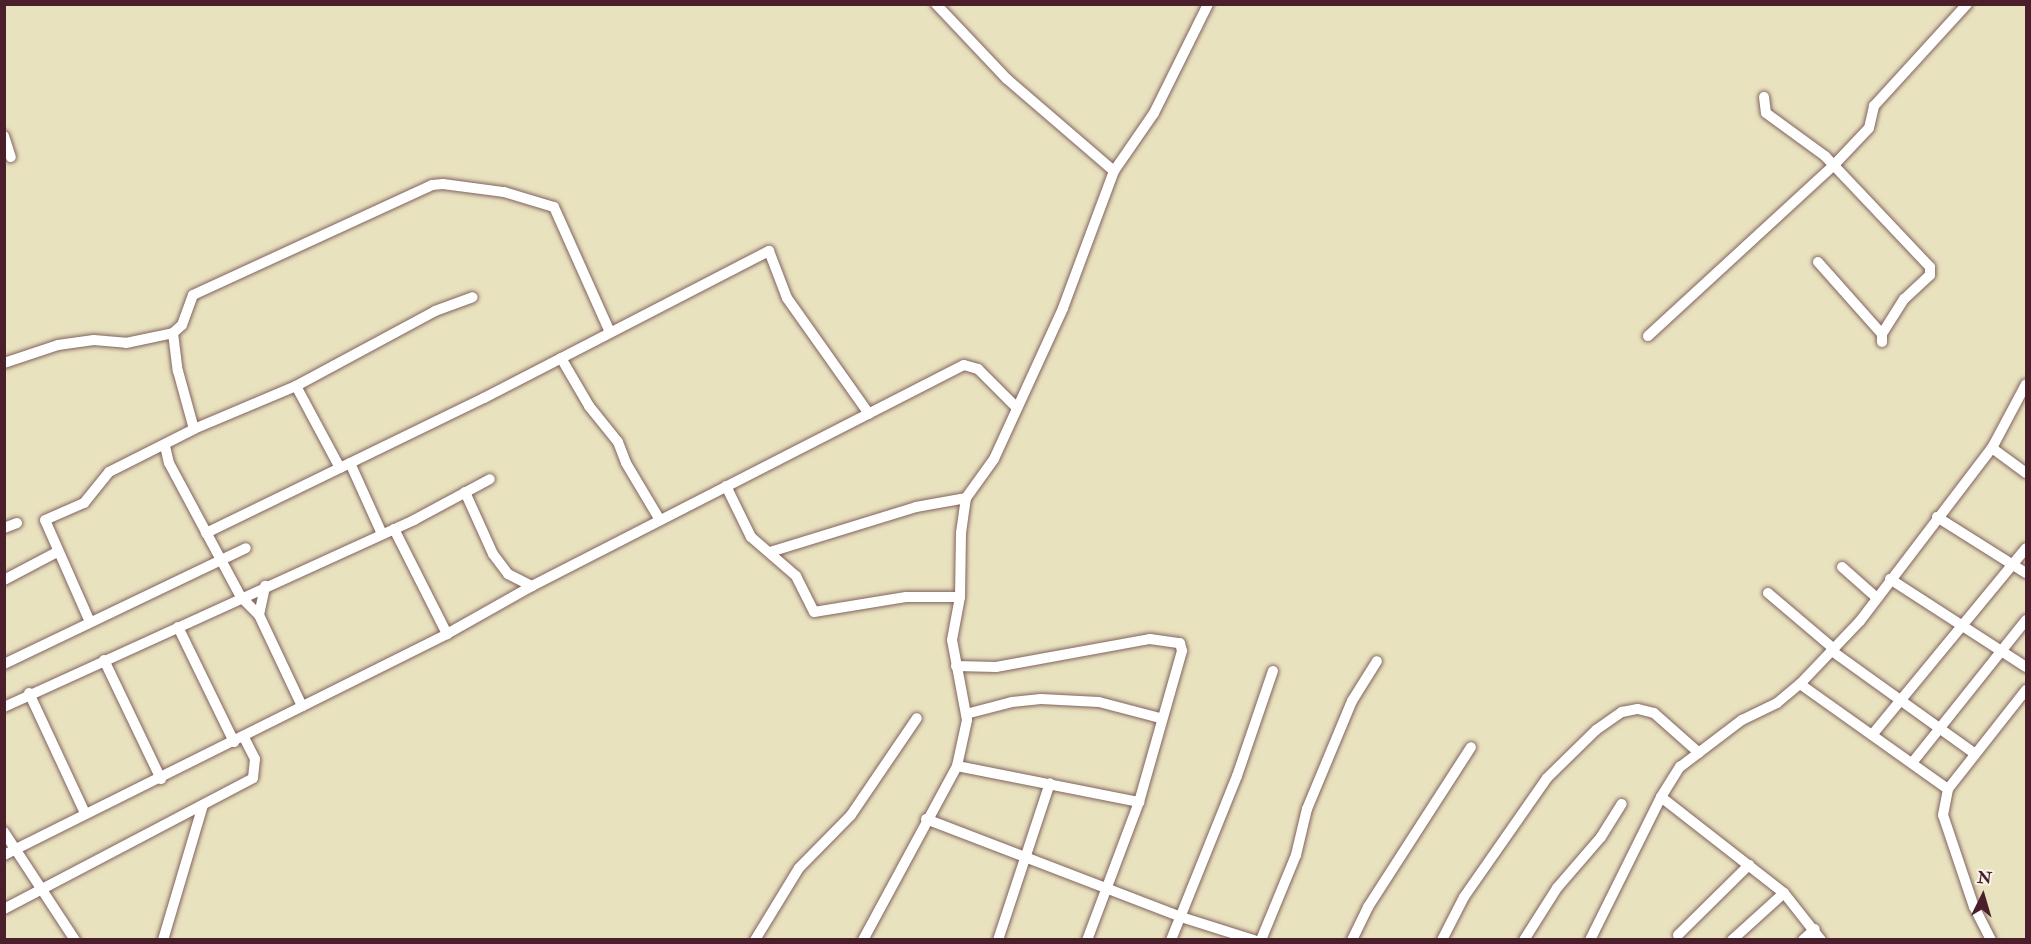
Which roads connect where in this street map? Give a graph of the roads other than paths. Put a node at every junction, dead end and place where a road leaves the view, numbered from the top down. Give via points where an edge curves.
1 (936, 4) edge
2 (1208, 4) edge
3 (1967, 4) edge
4 (1764, 97) dead end
5 (4, 136) edge
6 (11, 157) dead end
7 (1833, 166) junction
8 (1114, 171) junction
9 (1818, 262) dead end
10 (473, 297) dead end
11 (610, 332) junction
12 (173, 333) junction
13 (1648, 336) dead end
14 (561, 358) junction
15 (4, 363) edge
16 (296, 386) junction
17 (2026, 387) edge
18 (1017, 408) junction
19 (869, 414) junction
20 (194, 429) junction
21 (165, 446) junction
22 (1992, 448) junction
23 (345, 465) junction
24 (2026, 473) edge
25 (490, 479) dead end
26 (726, 486) junction
27 (465, 492) junction
28 (966, 498) junction
29 (1937, 517) junction
30 (660, 520) junction
31 (17, 523) dead end
32 (4, 528) edge
33 (394, 529) junction
34 (206, 533) junction
35 (382, 534) junction
36 (246, 548) dead end
37 (2026, 548) edge
38 (57, 552) junction
39 (770, 552) junction
40 (220, 560) junction
41 (2014, 564) junction
42 (1842, 567) dead end
43 (2026, 573) edge
44 (508, 574) junction
45 (1890, 579) junction
46 (4, 580) edge
47 (266, 586) junction
48 (532, 586) junction
49 (1768, 593) dead end
50 (241, 597) junction
51 (960, 597) junction
52 (512, 598) junction
53 (1877, 598) junction
54 (259, 615) junction
55 (2026, 620) edge
56 (90, 622) junction
57 (1964, 626) junction
58 (178, 627) junction
59 (447, 634) junction
60 (1833, 650) junction
61 (2002, 650) junction
62 (104, 660) junction
63 (1377, 661) dead end
64 (4, 664) edge
65 (957, 666) junction
66 (2026, 667) edge
67 (1273, 671) dead end
68 (1800, 684) junction
69 (2026, 690) edge
70 (29, 693) junction
71 (1902, 701) junction
72 (302, 706) junction
73 (4, 707) edge
74 (966, 714) junction
75 (917, 718) dead end
76 (1160, 718) junction
77 (1939, 728) junction
78 (1872, 735) junction
79 (239, 739) junction
80 (1471, 747) dead end
81 (1699, 753) junction
82 (1974, 753) junction
83 (1912, 764) junction
84 (957, 766) junction
85 (161, 779) junction
86 (1050, 783) junction
87 (1948, 789) junction
88 (1661, 796) junction
89 (1139, 802) junction
90 (1622, 804) dead end
91 (203, 805) junction
92 (85, 813) junction
93 (926, 819) junction
94 (4, 832) edge
95 (9, 852) edge
96 (1025, 858) junction
97 (1749, 865) junction
98 (1107, 887) junction
99 (45, 890) junction
100 (1784, 893) junction
101 (4, 909) edge
102 (1181, 917) junction
103 (1815, 929) junction
104 (1678, 935) dead end
105 (165, 938) edge
106 (75, 939) edge
107 (755, 939) edge
108 (864, 939) edge
109 (998, 939) edge
110 (1087, 939) edge
111 (1171, 939) edge
112 (1254, 939) edge
113 (1261, 939) edge
114 (1352, 939) edge
115 (1442, 939) edge
116 (1524, 939) edge
117 (1590, 939) edge
118 (1732, 939) edge
119 (1803, 939) edge
120 (1821, 939) edge
121 (1990, 939) edge

1 - 8 street via 1007,79
2 - 8 street via 1154,113
3 - 7 street via 1874,106 1869,128
4 - 7 street via 1766,113
5 - 6 street
7 - 9 street via 1930,267 1929,274 1905,299 1882,338
7 - 13 street
8 - 18 street via 1063,308
10 - 16 street via 435,311
11 - 12 street via 554,207 504,192 443,184 432,185 193,295 182,325
11 - 14 street
11 - 19 street via 769,251 787,298
12 - 15 street via 126,343 94,340 58,345
12 - 20 street via 178,371
14 - 23 street
14 - 30 street via 589,406 618,442
16 - 20 street
16 - 23 street
17 - 22 street
18 - 19 street via 978,369 964,365
18 - 28 street via 994,459
19 - 26 street
20 - 21 street
21 - 34 street via 169,463
21 - 38 street via 109,472 84,502 45,520
22 - 24 street
22 - 29 street
23 - 34 street
23 - 35 street
25 - 27 street
26 - 30 street
26 - 39 street via 751,537
27 - 33 street
27 - 44 street via 493,554
28 - 39 street via 916,507
28 - 51 street
29 - 41 street
29 - 45 street
30 - 48 street
31 - 32 street
33 - 35 street
33 - 59 street
34 - 40 street
35 - 47 street
36 - 40 street
37 - 41 street
38 - 46 street
38 - 56 street
39 - 51 street via 796,576 817,614 845,605 906,597
40 - 50 street
40 - 56 street
41 - 43 street
41 - 57 street
42 - 53 street
44 - 48 street
44 - 52 street
45 - 53 street
45 - 57 street
47 - 50 street
47 - 54 street
48 - 52 street
49 - 60 street
50 - 54 street
50 - 58 street
51 - 65 street via 952,640
52 - 59 street
53 - 60 street
54 - 72 street
55 - 61 street
56 - 64 street
57 - 61 street
57 - 71 street
58 - 62 street
58 - 79 street
59 - 72 street
60 - 68 street
60 - 71 street
61 - 66 street
61 - 77 street
62 - 70 street
62 - 85 street
63 - 113 street via 1352,702 1307,809 1296,855
65 - 74 street
65 - 76 street via 996,667 1117,642 1174,640 1182,651
67 - 102 street via 1237,776
68 - 78 street
68 - 81 street
69 - 82 street
70 - 73 street
70 - 92 street
71 - 77 street
71 - 78 street
72 - 79 street
74 - 76 street via 1041,699 1099,702
74 - 84 street
75 - 107 street via 851,815 799,868
76 - 89 street
77 - 82 street
77 - 83 street
78 - 83 street
79 - 85 street
79 - 91 street via 255,759 253,777
80 - 114 street via 1368,907
81 - 88 street via 1680,768
81 - 115 street via 1654,712 1622,712 1596,730 1547,778 1464,897
82 - 87 street
83 - 87 street
84 - 86 street
84 - 93 street
85 - 92 street
86 - 89 street
86 - 96 street
87 - 121 street via 1943,815 1948,835
88 - 97 street
88 - 117 street
89 - 98 street
90 - 116 street
91 - 99 street
91 - 105 street
92 - 95 street
93 - 96 street
93 - 108 street
94 - 95 street
95 - 99 street
96 - 98 street
96 - 109 street
97 - 100 street
97 - 104 street
98 - 102 street
98 - 110 street
99 - 101 street
99 - 106 street
100 - 103 street
100 - 118 street
102 - 111 street
102 - 112 street
103 - 119 street
103 - 120 street

